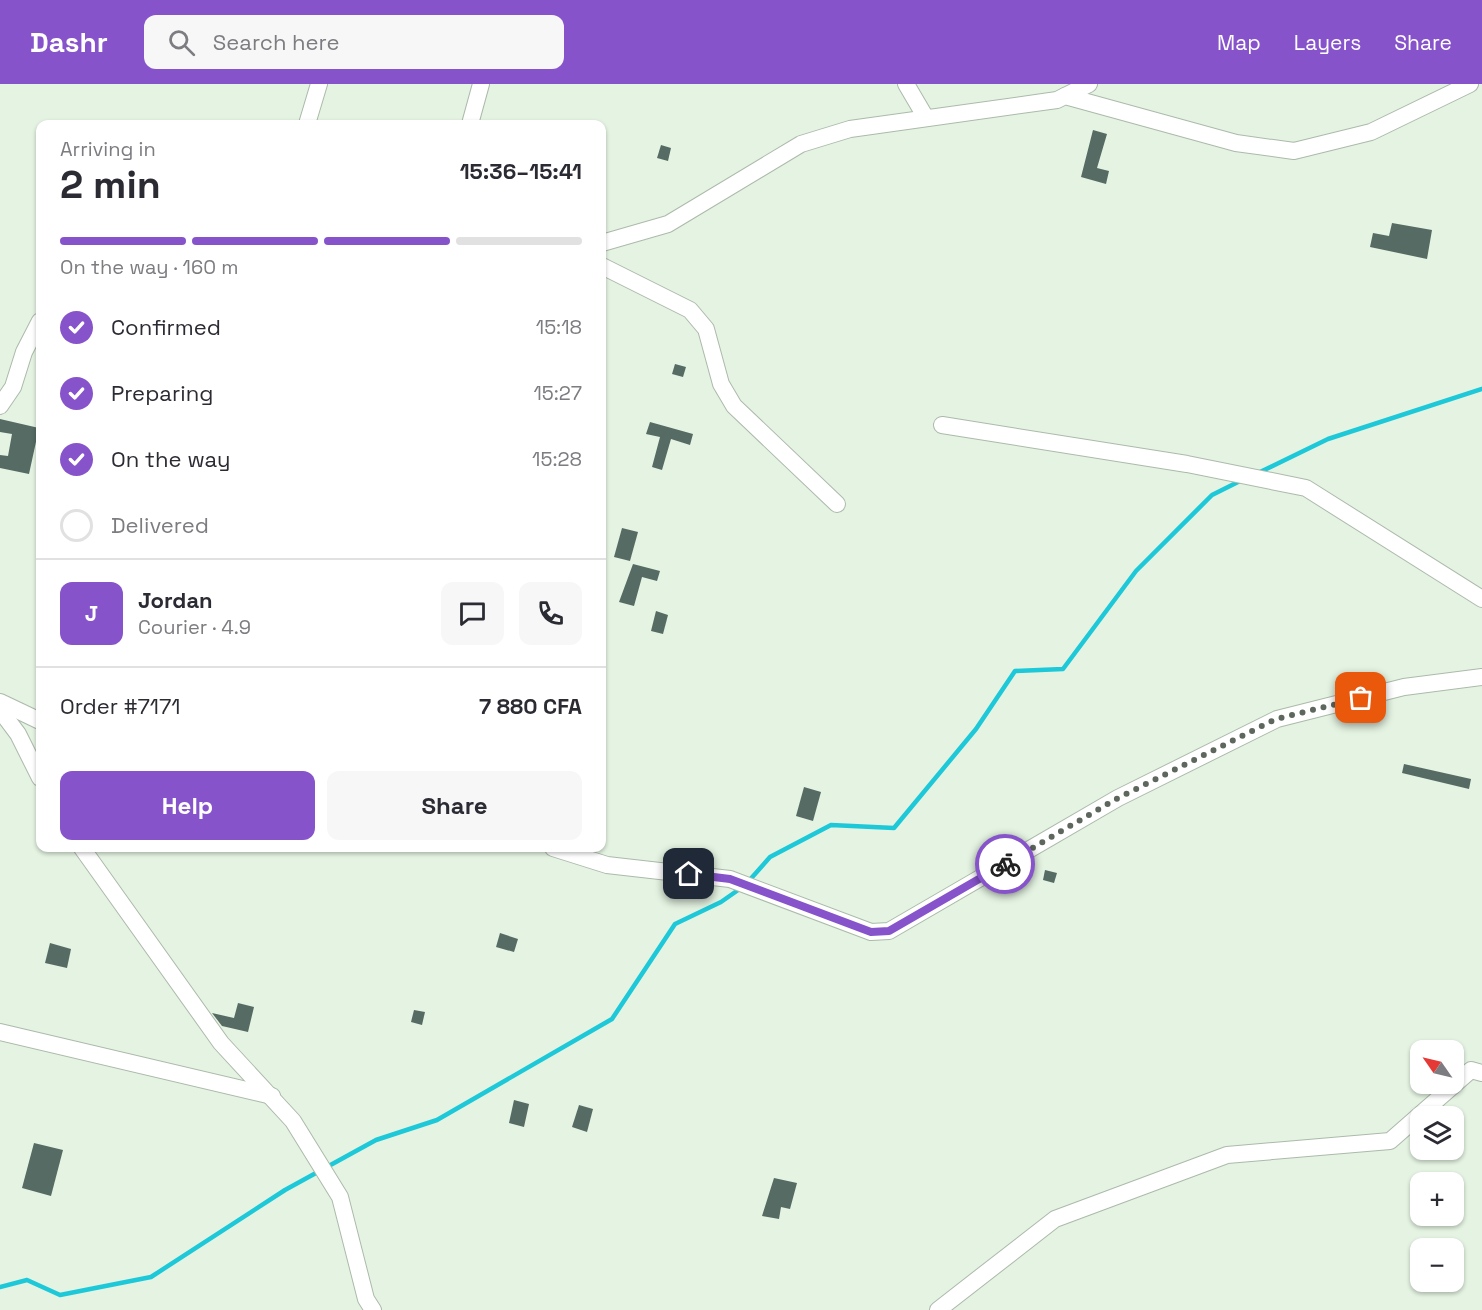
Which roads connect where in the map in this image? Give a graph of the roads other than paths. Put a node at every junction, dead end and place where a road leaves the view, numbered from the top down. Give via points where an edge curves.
1 (319, 84) edge
2 (481, 84) edge
3 (906, 84) edge
4 (1089, 84) edge
5 (1470, 84) edge
6 (1065, 96) junction
7 (926, 118) junction
8 (309, 120) edge
9 (471, 120) edge
10 (606, 242) edge
11 (606, 268) edge
12 (36, 329) edge
13 (0, 406) edge
14 (942, 425) dead end
15 (837, 504) dead end
16 (1482, 599) edge
17 (1482, 677) edge
18 (0, 702) edge
19 (0, 710) edge
20 (36, 720) edge
21 (36, 770) edge
22 (84, 852) edge
23 (566, 852) edge
24 (0, 1032) edge
25 (1482, 1073) edge
26 (273, 1096) junction
27 (373, 1310) edge
28 (938, 1310) edge

1 - 8 street
2 - 9 street
3 - 7 street
4 - 6 street
5 - 6 street via 1371,132 1294,151 1236,142
6 - 7 street
7 - 10 street via 850,129 801,144 668,224
11 - 15 street via 690,310 706,329 721,384 734,406
12 - 13 street via 13,387
14 - 16 street via 1187,464 1306,488
17 - 23 street via 1404,687 1276,719 1118,798 889,931 871,932 730,879 607,865
18 - 20 street
19 - 21 street
22 - 26 street via 221,1043
24 - 26 street
25 - 28 street via 1471,1070 1390,1141 1227,1155 1055,1219
26 - 27 street via 340,1197 366,1299

